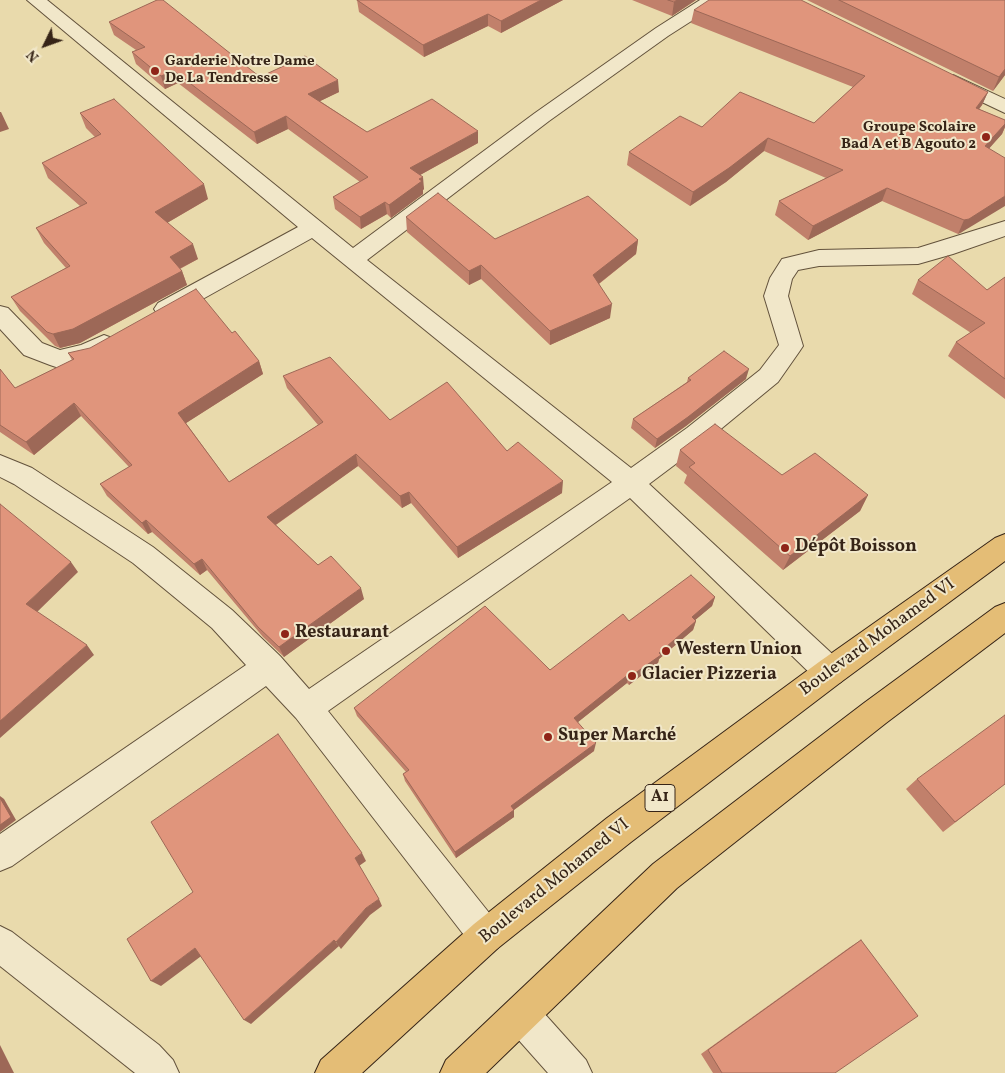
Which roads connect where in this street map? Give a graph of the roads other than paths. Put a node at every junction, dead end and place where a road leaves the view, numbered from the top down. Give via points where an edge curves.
1 (36, 0) edge
2 (712, 0) edge
3 (939, 74) edge
4 (1005, 107) edge
5 (313, 228) junction
6 (1005, 228) edge
7 (353, 260) junction
8 (0, 314) edge
9 (148, 319) edge
10 (122, 334) edge
11 (0, 465) edge
12 (630, 483) junction
13 (1005, 546) edge
14 (1005, 616) edge
15 (269, 666) junction
16 (830, 672) junction
17 (307, 708) junction
18 (0, 854) edge
19 (486, 936) junction
20 (0, 944) edge
21 (521, 1015) junction
22 (160, 1073) edge
23 (334, 1073) edge
24 (459, 1073) edge
25 (573, 1073) edge

1 - 5 street
2 - 7 street via 542,117
3 - 4 street
5 - 7 street
5 - 9 street
6 - 12 street via 945,250 918,256 819,258 790,264 781,278 776,296 790,346 780,361 769,376
7 - 12 street
8 - 10 street via 33,350 59,359 87,353
11 - 15 street via 23,476 143,556 222,619
12 - 16 street
12 - 17 street
13 - 16 main road, Boulevard Mohamed VI / A1
14 - 21 main road via 665,876
15 - 17 street
15 - 18 street
16 - 19 main road, Boulevard Mohamed VI / A1 via 626,824
17 - 19 street
19 - 23 main road, Boulevard Mohamed VI / A1
20 - 22 street via 146,1058
21 - 24 main road
21 - 25 street

